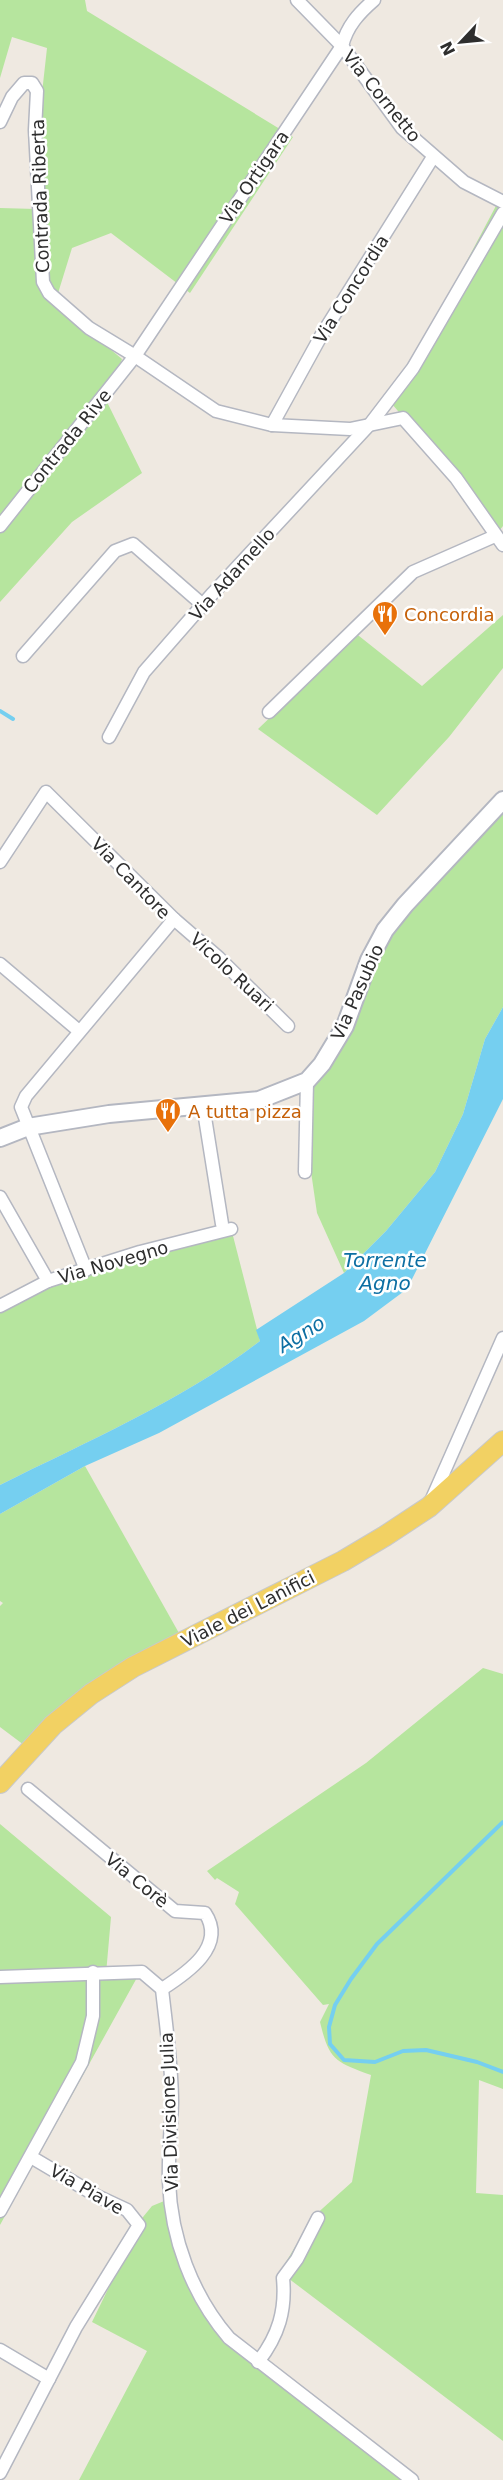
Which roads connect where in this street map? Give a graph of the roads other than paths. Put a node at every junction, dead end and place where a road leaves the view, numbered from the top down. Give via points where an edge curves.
1 (297, 0) edge
2 (374, 0) edge
3 (342, 46) junction
4 (0, 122) edge
5 (433, 157) junction
6 (503, 202) edge
7 (503, 213) edge
8 (135, 356) junction
9 (371, 423) junction
10 (272, 424) junction
11 (0, 526) edge
12 (499, 541) edge
13 (204, 606) junction
14 (23, 656) dead end
15 (269, 712) dead end
16 (109, 737) dead end
17 (503, 800) edge
18 (0, 862) edge
19 (174, 919) junction
20 (0, 963) edge
21 (288, 1026) dead end
22 (79, 1031) junction
23 (307, 1082) junction
24 (203, 1105) junction
25 (28, 1127) junction
26 (0, 1138) edge
27 (305, 1172) dead end
28 (0, 1197) edge
29 (86, 1269) junction
30 (48, 1281) junction
31 (0, 1306) edge
32 (503, 1338) edge
33 (503, 1441) edge
34 (429, 1507) junction
35 (0, 1783) edge
36 (28, 1789) dead end
37 (93, 1972) junction
38 (0, 1977) edge
39 (162, 1989) junction
40 (31, 2157) junction
41 (0, 2211) edge
42 (318, 2218) dead end
43 (0, 2350) edge
44 (258, 2361) junction
45 (49, 2379) junction
46 (0, 2474) edge
47 (412, 2480) edge

1 - 3 street, Via Cornetto
2 - 3 street, Via Ortigara via 352,22
3 - 5 street, Via Cornetto via 402,128
3 - 8 street, Via Ortigara
4 - 8 street, Contrada Riberta via 20,86 32,83 37,91 35,130 45,288 89,328
5 - 6 street, Via Cornetto via 464,182
5 - 10 street, Via Concordia via 321,336
7 - 9 street via 413,368
8 - 10 street via 216,411
8 - 11 street, Contrada Rive
9 - 10 street via 350,429
9 - 12 street via 403,418 456,478
9 - 13 street, Via Adamello
12 - 15 street via 412,572
13 - 14 street via 133,544 115,551
13 - 16 street, Via Adamello via 144,672
17 - 23 main road, Via Pasubio via 385,930 369,960 345,1026
18 - 19 street, Via Cantore via 46,792
19 - 21 street, Vicolo Ruari
19 - 22 street, Via Cantore
20 - 22 street
22 - 25 street, Via Cantore via 26,1096 21,1107
23 - 24 main road via 259,1100
23 - 27 street
24 - 25 main road
24 - 29 street, Via Novegno via 226,1227
25 - 26 main road
25 - 29 street
28 - 30 street
29 - 30 street, Via Novegno
30 - 31 street, Via Novegno
32 - 34 street
33 - 34 main road, Viale dei Lanifici
34 - 35 main road, Viale dei Lanifici via 343,1561 133,1667 91,1694 53,1725
36 - 39 street, Via Corè via 175,1911 205,1913 212,1924 210,1942 196,1964
37 - 38 street
37 - 39 street via 142,1972
37 - 40 street via 93,2016 82,2062
39 - 44 street, Via Divisione Julia via 172,2103 169,2184 176,2235 187,2269 213,2319
40 - 41 street
40 - 45 street, Via Piave via 127,2210 139,2224
42 - 44 street via 297,2259 282,2278 282,2317 268,2349
43 - 45 street
44 - 47 street, Via Divisione Julia
45 - 46 street

